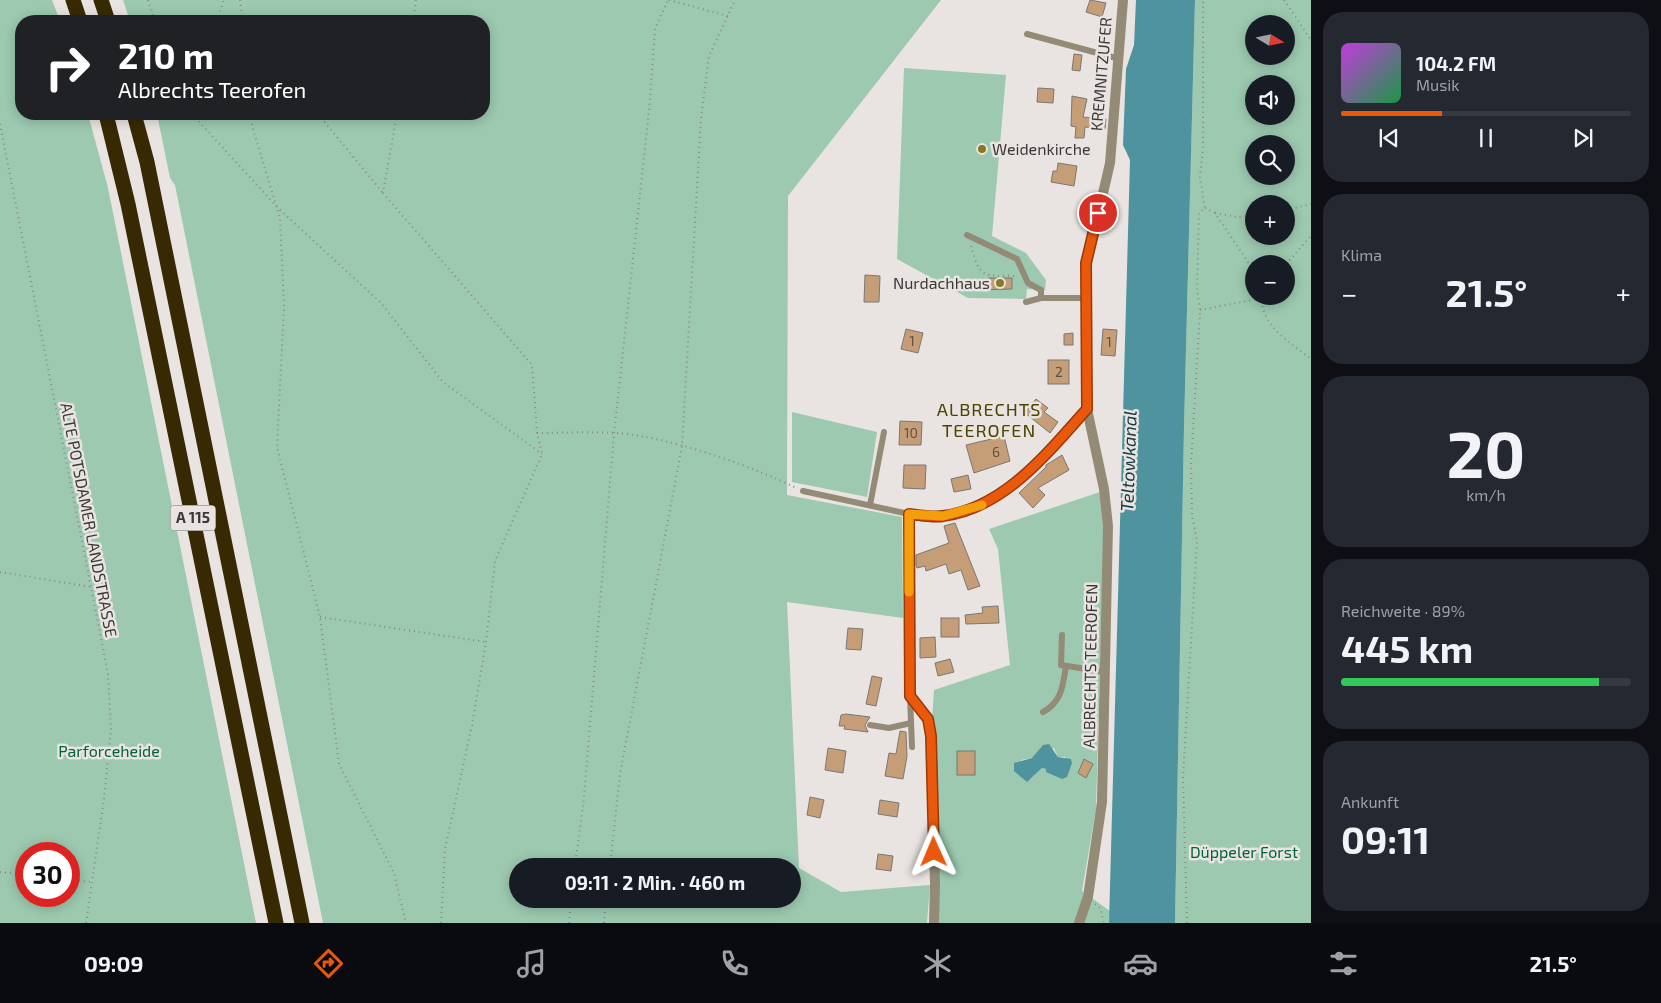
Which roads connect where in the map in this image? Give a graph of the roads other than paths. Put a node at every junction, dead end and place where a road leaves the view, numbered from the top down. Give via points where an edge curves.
1 (73, 0) edge
2 (101, 0) edge
3 (1123, 0) edge
4 (78, 15) edge
5 (106, 15) edge
6 (1027, 34) dead end
7 (1116, 58) junction
8 (107, 120) edge
9 (136, 120) edge
10 (967, 236) road end
11 (1041, 298) junction
12 (1086, 298) junction
13 (1026, 302) dead end
14 (1087, 409) junction
15 (884, 432) dead end
16 (803, 491) road end
17 (870, 506) junction
18 (905, 516) junction
19 (1062, 635) dead end
20 (1066, 666) junction
21 (1105, 672) junction
22 (910, 696) junction
23 (1043, 712) dead end
24 (911, 723) junction
25 (870, 725) dead end
26 (912, 747) dead end
27 (276, 923) edge
28 (302, 923) edge
29 (934, 923) edge
30 (1079, 923) edge

1 - 4 highway
2 - 5 highway
3 - 7 street, KREMNITZUFER
6 - 7 lane
7 - 12 street, KREMNITZUFER via 1110,163 1086,263
8 - 27 highway, A 115 via 128,204
9 - 28 highway, A 115 via 147,162
10 - 11 lane via 1017,259 1028,283 1041,290
11 - 12 lane
11 - 13 lane
12 - 14 street, ALBRECHTS TEEROFEN
14 - 18 street via 1035,464 1008,488 980,506 943,516
14 - 21 street, ALBRECHTS TEEROFEN via 1104,489 1108,526
15 - 17 lane
16 - 17 lane
17 - 18 lane
18 - 22 street
19 - 20 lane via 1061,665
20 - 21 lane
20 - 23 lane via 1060,698
21 - 30 street, ALBRECHTS TEEROFEN via 1102,802 1088,897
22 - 24 lane
22 - 29 street via 928,719 931,736 936,884
24 - 25 lane via 889,728
24 - 26 lane

